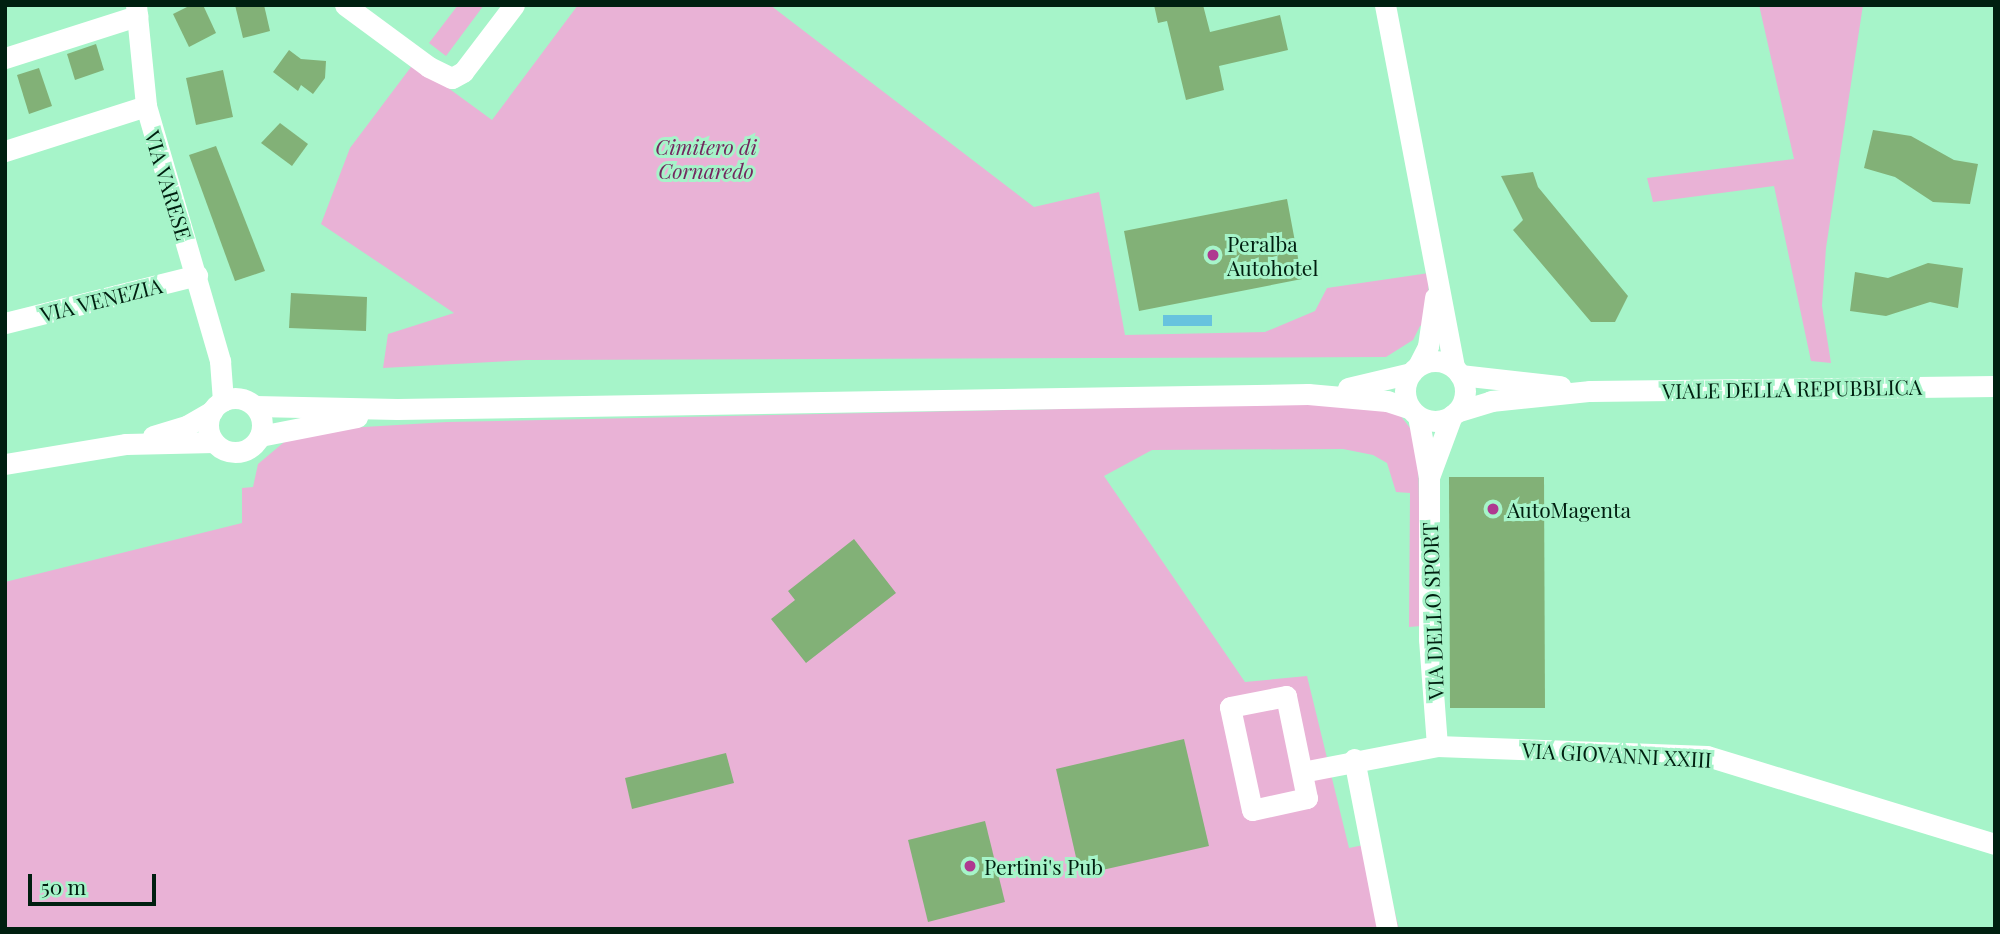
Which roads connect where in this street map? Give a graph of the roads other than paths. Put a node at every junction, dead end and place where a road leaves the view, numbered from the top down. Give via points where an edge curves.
1 (345, 5) edge
2 (514, 5) edge
3 (1385, 5) edge
4 (137, 11) edge
5 (5, 58) edge
6 (146, 106) junction
7 (5, 151) edge
8 (197, 275) junction
9 (1438, 282) junction
10 (5, 323) edge
11 (1414, 370) junction
12 (1457, 372) junction
13 (1995, 386) edge
14 (1590, 391) junction
15 (1308, 394) junction
16 (233, 404) junction
17 (397, 409) junction
18 (1415, 413) junction
19 (1454, 414) junction
20 (260, 436) junction
21 (214, 442) junction
22 (126, 444) junction
23 (5, 464) edge
24 (1429, 477) junction
25 (1437, 746) junction
26 (1354, 759) junction
27 (1301, 772) junction
28 (1995, 844) edge
29 (1387, 929) edge

1 - 2 street via 445,78 463,72
3 - 9 street
4 - 5 street
4 - 6 street, VIA VARESE
6 - 7 street
6 - 8 street, VIA VARESE
8 - 10 street, VIA VENEZIA
8 - 16 street, VIA VARESE
9 - 11 street via 1428,346
9 - 12 street
11 - 12 street via 1436,361
11 - 15 street via 1377,384
11 - 18 street via 1405,391
12 - 14 street, VIALE DELLA REPUBBLICA
12 - 19 street via 1464,394
13 - 14 street, VIALE DELLA REPUBBLICA
14 - 19 street, VIALE DELLA REPUBBLICA via 1491,401
15 - 17 street
15 - 18 street via 1387,401
16 - 17 street
16 - 20 street via 262,420
16 - 21 street via 208,427
16 - 22 street via 188,425
17 - 20 street
18 - 19 street via 1435,421
18 - 24 street, VIA DELLO SPORT
19 - 24 street, VIA DELLO SPORT
20 - 21 street via 239,452
21 - 22 street
22 - 23 street
24 - 25 street, VIA DELLO SPORT via 1429,639
25 - 26 street, VIA GIOVANNI XXIII
25 - 28 street, VIA GIOVANNI XXIII via 1707,756
26 - 27 street, VIA GIOVANNI XXIII
26 - 29 street
27 - 27 street via 1307,798 1252,810 1230,708 1286,696

